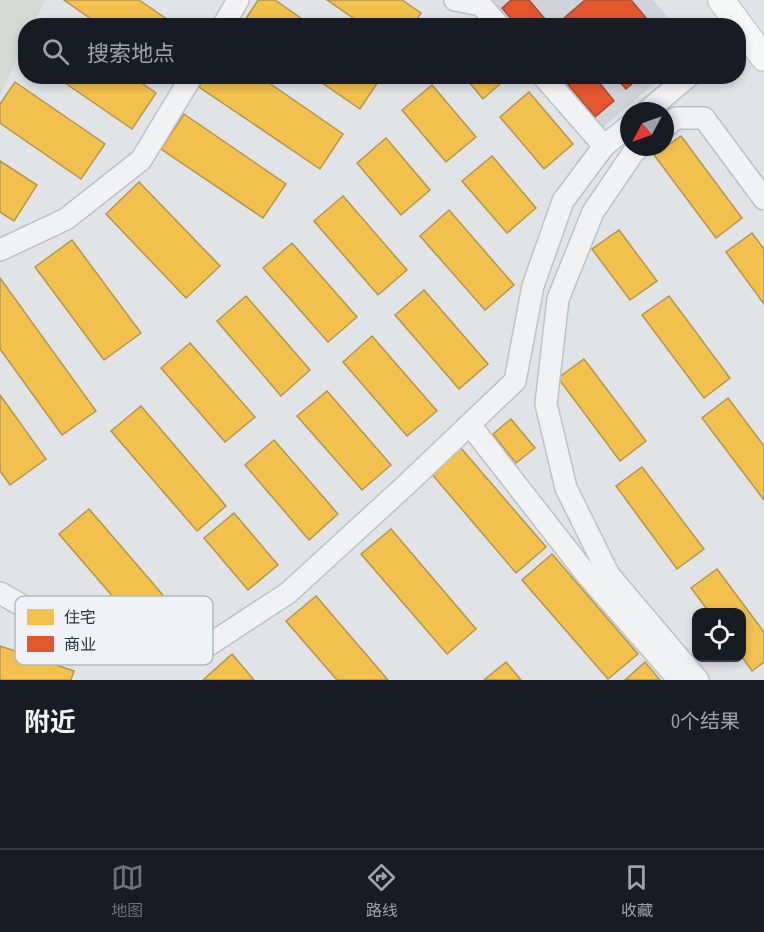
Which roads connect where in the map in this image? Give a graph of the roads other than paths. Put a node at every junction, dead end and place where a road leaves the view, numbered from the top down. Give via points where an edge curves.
1 (238, 0) edge
2 (455, 0) edge
3 (721, 0) edge
4 (228, 18) edge
5 (492, 18) edge
6 (732, 18) edge
7 (746, 38) edge
8 (764, 58) edge
9 (187, 84) edge
10 (550, 84) edge
11 (679, 84) edge
12 (658, 102) edge
13 (674, 120) edge
14 (620, 133) edge
15 (604, 146) junction
16 (631, 156) edge
17 (764, 199) edge
18 (0, 250) edge
19 (470, 425) junction
20 (0, 593) edge
21 (15, 602) edge
22 (213, 642) edge
23 (679, 680) edge
24 (698, 680) edge

1 - 4 street
2 - 5 street via 481,5
3 - 6 main road
7 - 8 main road
9 - 18 street via 141,160 66,219
10 - 15 street
11 - 12 street
13 - 17 street via 704,118
14 - 15 street
15 - 19 street via 563,201 533,286 515,381
16 - 24 street via 593,212 558,299 546,405 566,488 609,575
19 - 22 street via 288,593
19 - 23 street via 587,575
20 - 21 street

